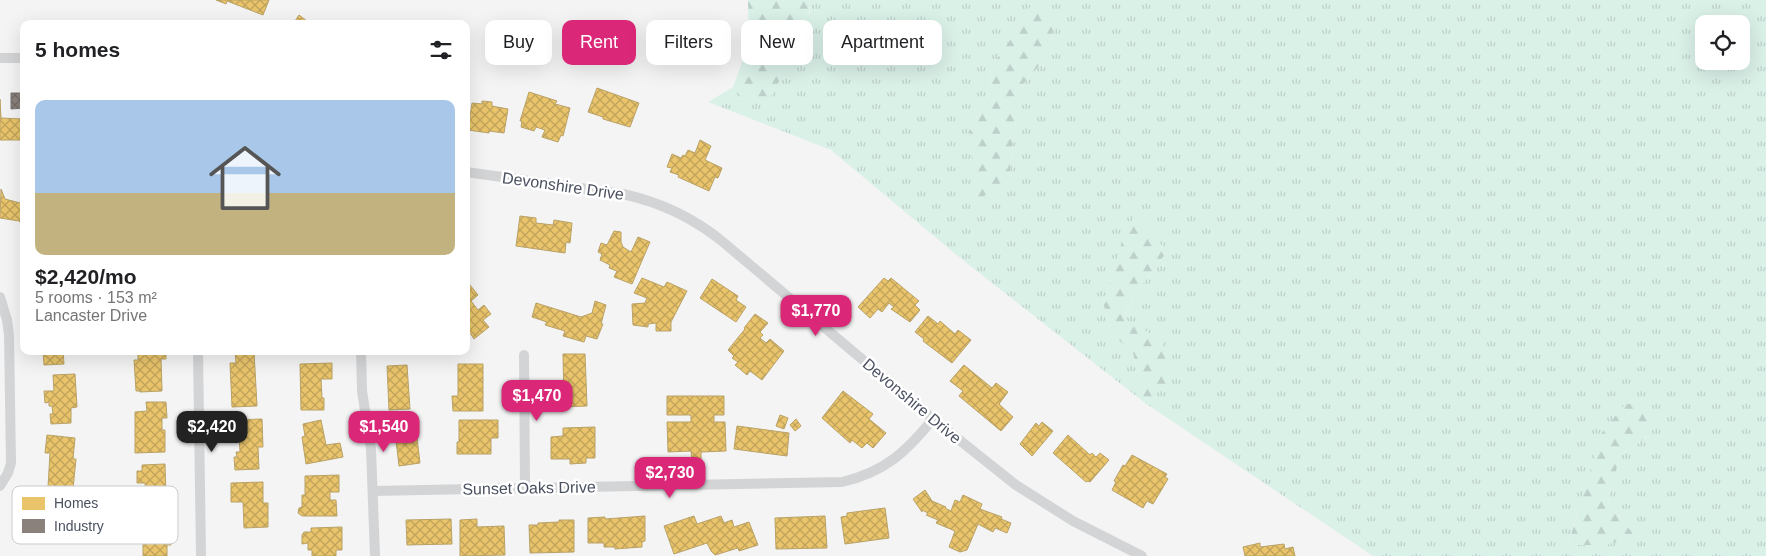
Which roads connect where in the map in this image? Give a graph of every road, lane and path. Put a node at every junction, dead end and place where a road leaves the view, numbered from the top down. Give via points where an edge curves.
1 (0, 58) edge
2 (20, 58) edge
3 (470, 173) edge
4 (0, 297) edge
5 (198, 355) edge
6 (361, 355) edge
7 (524, 356) dead end
8 (933, 419) junction
9 (0, 486) edge
10 (525, 488) junction
11 (373, 491) junction
12 (202, 556) edge
13 (375, 556) edge
14 (1142, 556) edge

1 - 2 street
3 - 8 street, Devonshire Drive via 622,194 678,213 723,242
4 - 9 street via 9,336 11,453 8,473
5 - 12 street
6 - 11 street
7 - 10 street
8 - 10 street, Sunset Oaks Drive via 896,458 869,474 842,482
8 - 14 street, Devonshire Drive via 1016,486 1073,521
10 - 11 street, Sunset Oaks Drive
11 - 13 street

